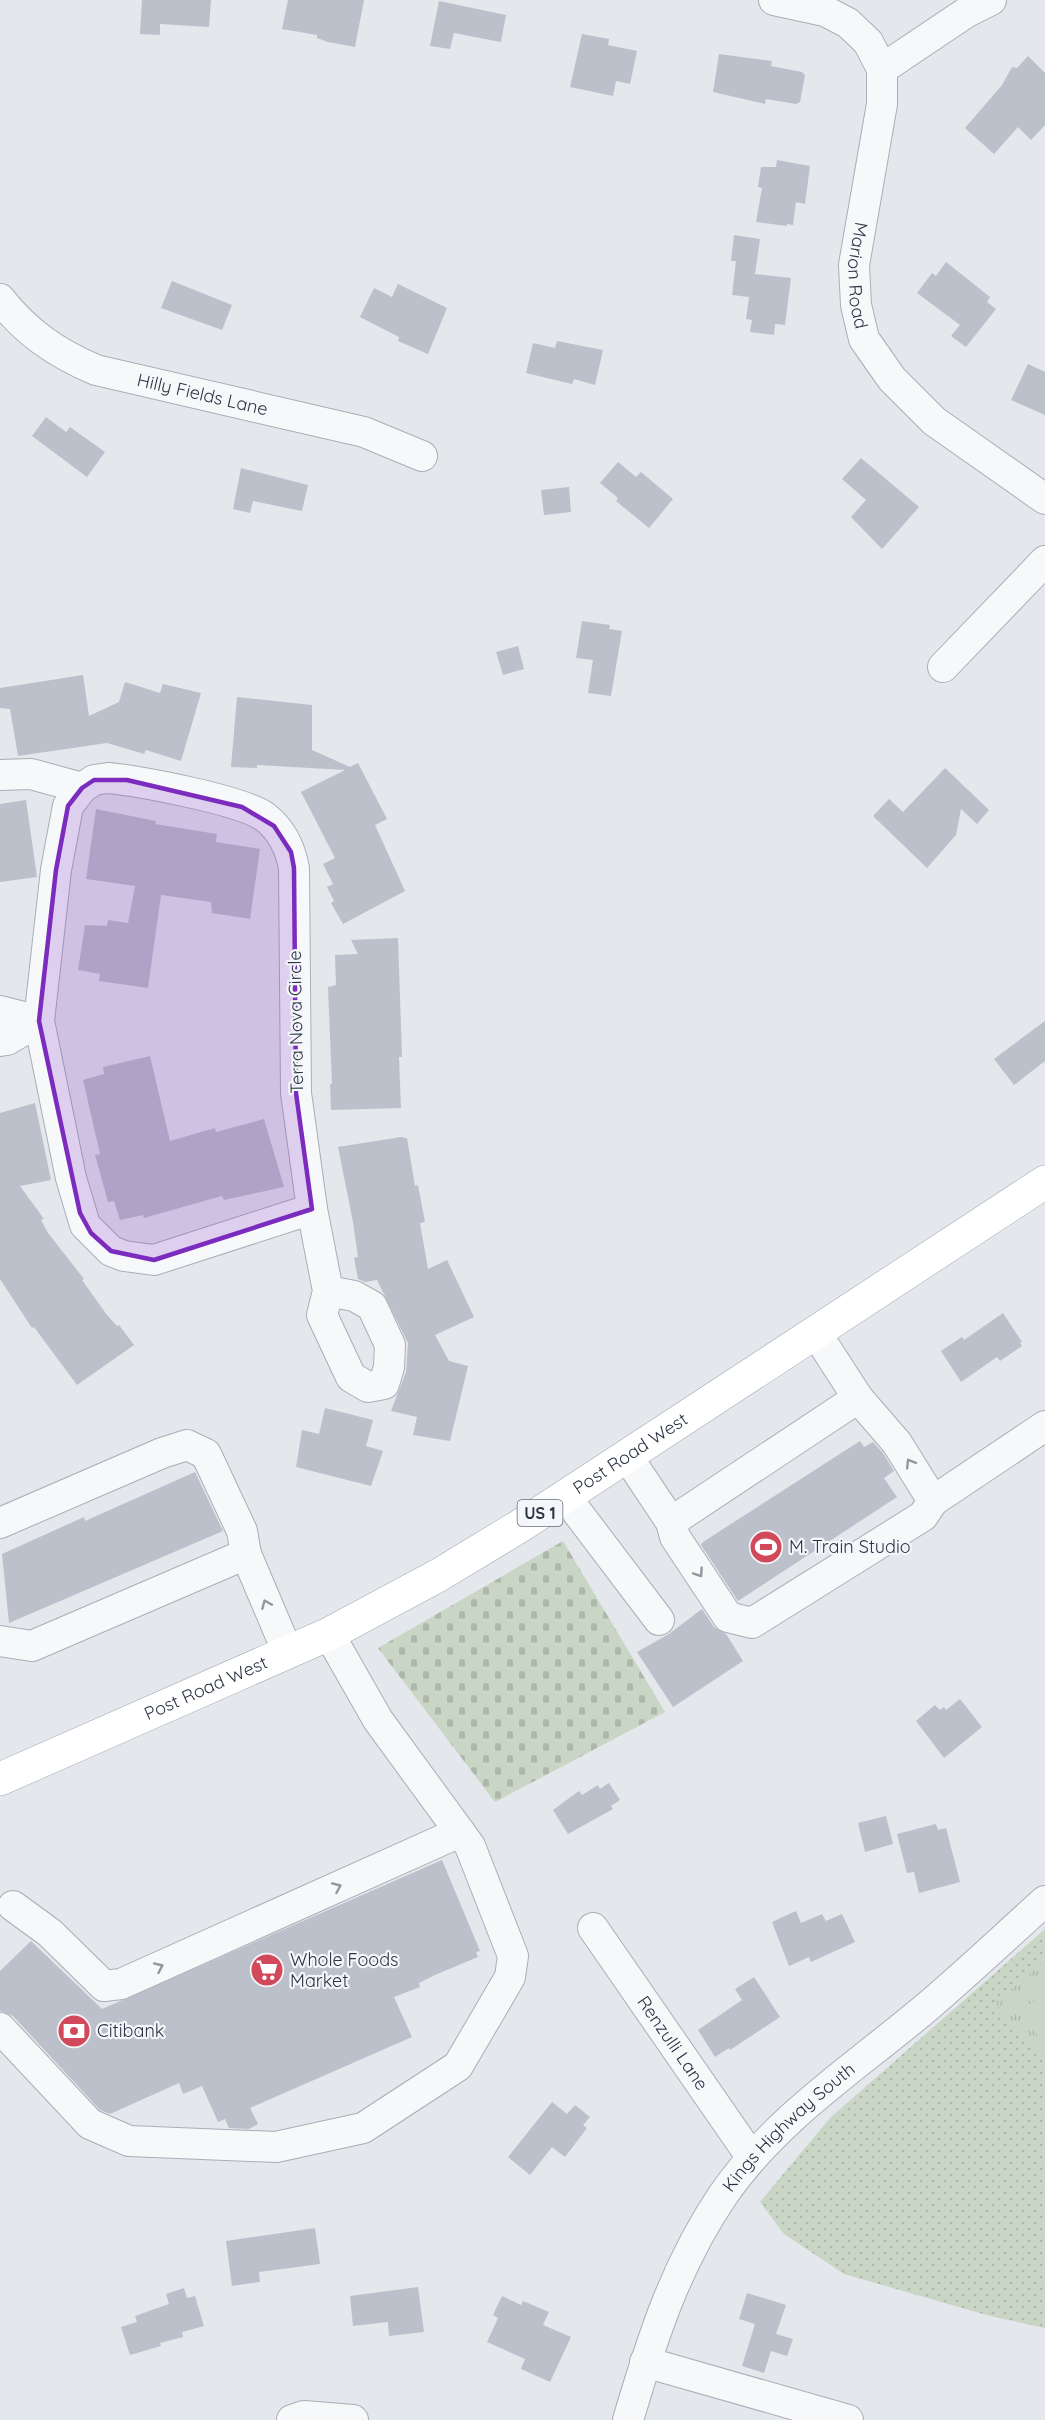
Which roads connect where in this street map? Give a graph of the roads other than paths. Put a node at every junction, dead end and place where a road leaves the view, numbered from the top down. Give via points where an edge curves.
1 (774, 0) edge
2 (991, 0) edge
3 (882, 69) junction
4 (0, 299) edge
5 (422, 456) dead end
6 (1045, 499) edge
7 (1045, 561) edge
8 (944, 667) dead end
9 (0, 775) edge
10 (82, 788) junction
11 (0, 1011) edge
12 (39, 1021) junction
13 (0, 1041) edge
14 (1045, 1182) edge
15 (312, 1209) junction
16 (328, 1291) dead end
17 (816, 1333) junction
18 (858, 1398) junction
19 (1045, 1426) edge
20 (627, 1456) junction
21 (566, 1496) junction
22 (933, 1501) junction
23 (0, 1522) edge
24 (671, 1522) junction
25 (246, 1554) junction
26 (659, 1620) dead end
27 (329, 1634) junction
28 (0, 1641) edge
29 (288, 1653) junction
30 (0, 1779) edge
31 (460, 1832) junction
32 (1045, 1901) edge
33 (4, 1905) edge
34 (593, 1928) dead end
35 (0, 2028) edge
36 (752, 2158) junction
37 (645, 2362) junction
38 (292, 2420) edge
39 (353, 2420) edge
40 (628, 2420) edge
41 (848, 2420) edge

1 - 3 street, Marion Road via 825,11 848,23 868,42
2 - 3 street
3 - 6 street, Marion Road via 882,104 854,265 856,305 864,339 892,379 934,422
4 - 5 street, Hilly Fields Lane via 33,336 96,370 364,432
7 - 8 street
9 - 10 street via 31,774
10 - 12 street via 68,806 65,818
10 - 15 street, Terra Nova Circle via 94,780 127,780 242,807 263,816 284,838 294,868 296,1093
11 - 12 street
12 - 13 street
12 - 15 street via 80,1213 91,1233 111,1251 139,1259 165,1257
14 - 17 main road, Post Road West / US 1
15 - 16 street, Terra Nova Circle
17 - 18 street
17 - 20 main road, Post Road West / US 1
22 -> 18 street via 897,1443
18 - 24 street
19 - 22 street
20 - 21 main road, Post Road West / US 1
20 - 24 street
21 - 26 street
21 - 27 main road, Post Road West / US 1 via 439,1575
24 -> 22 street via 675,1538 728,1617 752,1623 923,1516
23 - 25 street via 187,1445 206,1454 242,1531
25 - 28 street via 32,1646
29 -> 25 street
27 - 29 main road, Post Road West / US 1
27 - 31 street via 378,1719
29 - 30 main road, Post Road West / US 1
33 -> 31 street via 50,1933 104,1986 121,1984
31 - 35 street via 470,1846 513,1956 510,1977 458,2066 363,2128 276,2147 129,2141 90,2124
32 - 36 street, Kings Highway South via 927,2008 798,2110
34 - 36 street, Renzulli Lane
36 - 37 street, Kings Highway South via 724,2195 681,2269
37 - 40 street, Kings Highway South
37 - 41 street
38 - 39 street via 304,2416

